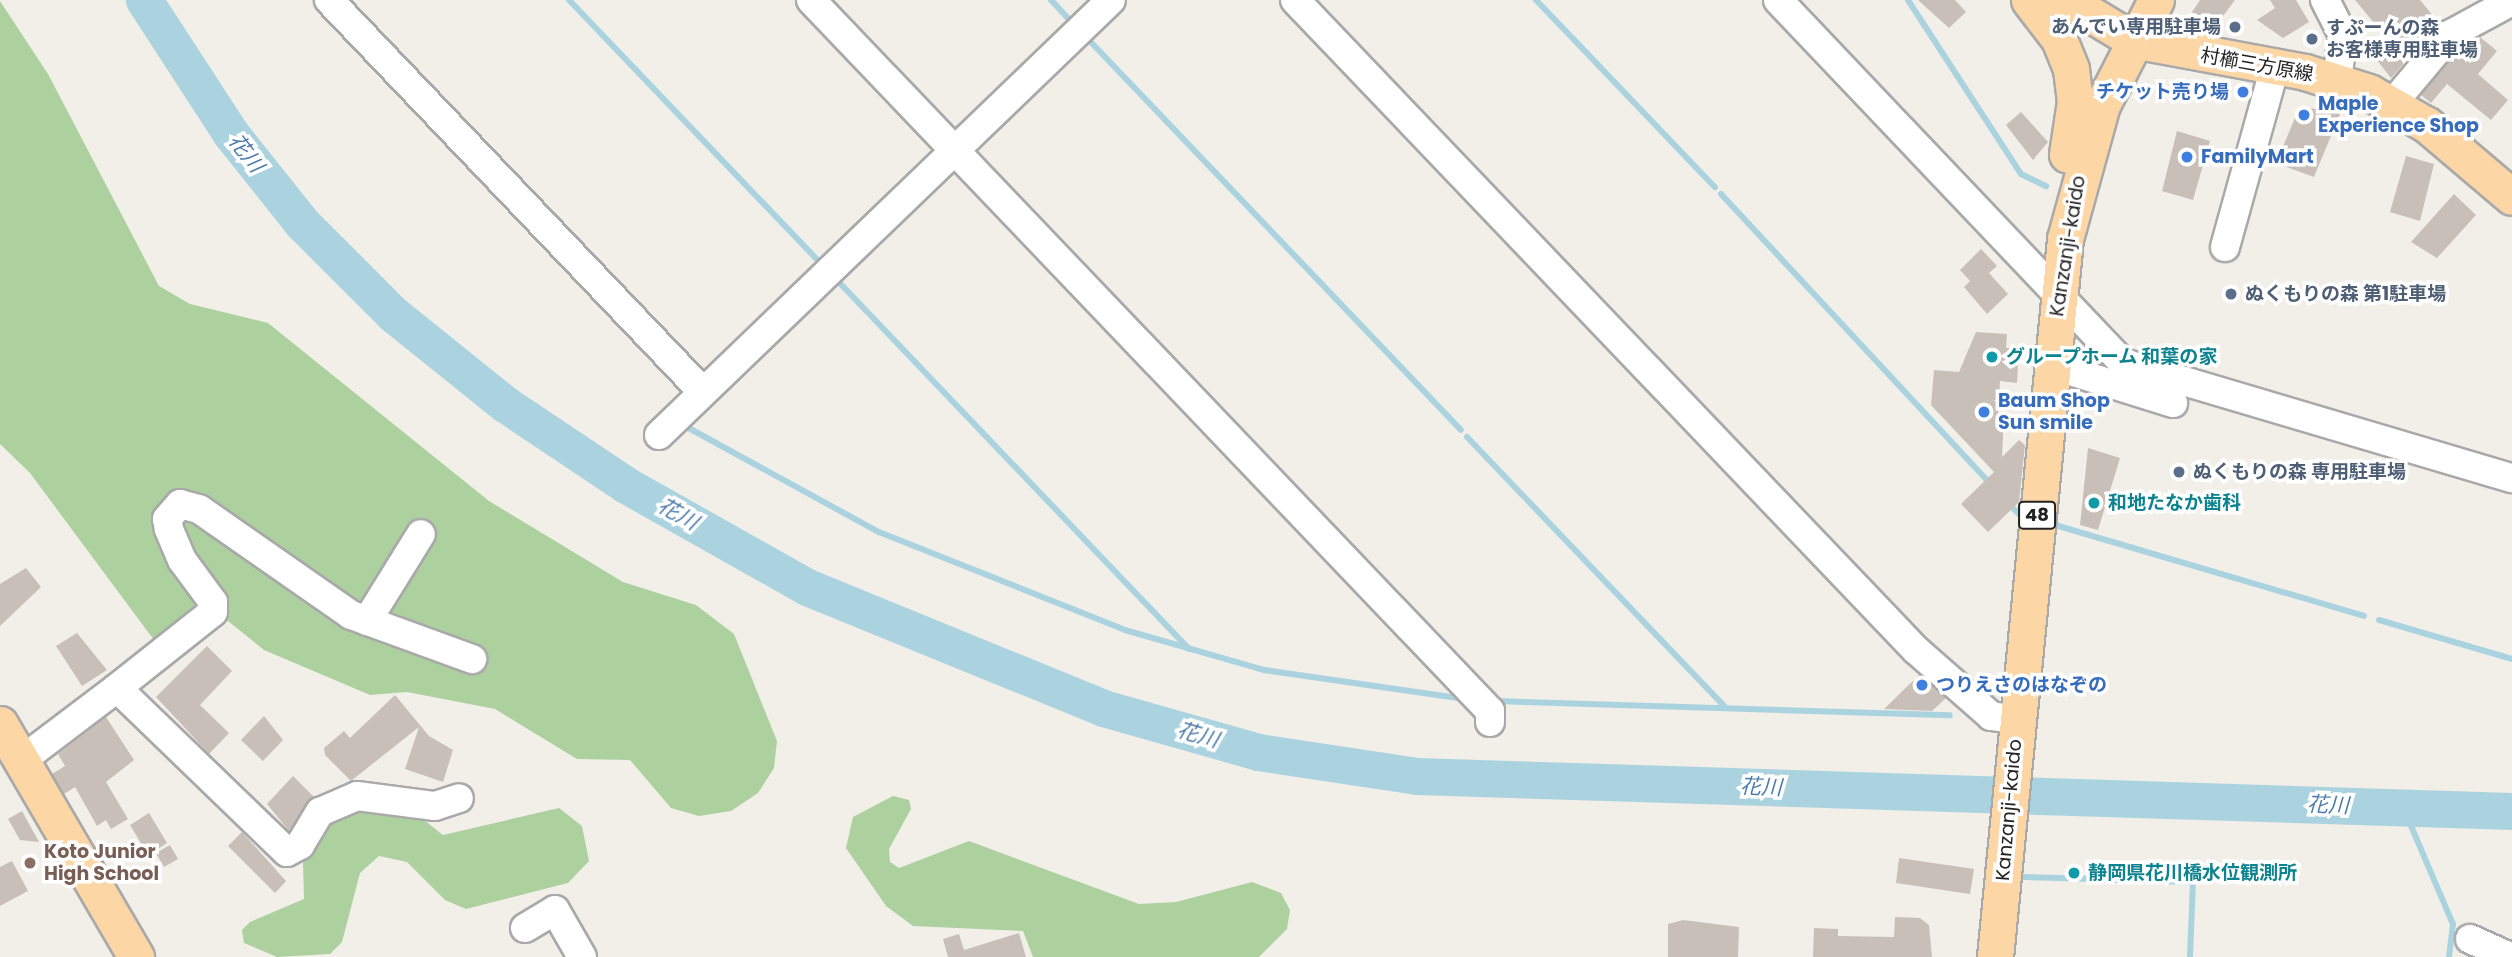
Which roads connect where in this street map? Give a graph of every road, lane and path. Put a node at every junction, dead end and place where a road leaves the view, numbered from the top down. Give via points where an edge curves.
1 (328, 0) edge
2 (811, 0) edge
3 (1111, 0) edge
4 (1294, 0) edge
5 (1778, 0) edge
6 (2029, 0) edge
7 (2067, 0) edge
8 (2156, 0) edge
9 (2325, 0) edge
10 (2512, 1) edge
11 (2133, 40) junction
12 (2276, 67) junction
13 (2337, 80) junction
14 (2393, 103) junction
15 (954, 150) junction
16 (2512, 197) edge
17 (2225, 247) dead end
18 (2058, 292) junction
19 (2051, 365) junction
20 (702, 391) junction
21 (2173, 403) dead end
22 (659, 435) dead end
23 (2512, 478) edge
24 (421, 534) dead end
25 (367, 621) junction
26 (472, 659) dead end
27 (117, 688) junction
28 (1490, 722) dead end
29 (0, 724) edge
30 (2017, 730) junction
31 (22, 760) junction
32 (459, 798) dead end
33 (525, 928) dead end
34 (2470, 939) dead end
35 (136, 957) edge
36 (582, 957) edge
37 (1995, 957) edge
38 (2510, 957) edge

1 - 20 street
2 - 15 street
3 - 15 street
4 - 30 street via 1916,650 1991,716
5 - 18 street
6 - 18 main road, 48 via 2059,39 2074,85 2074,117 2052,234
7 - 11 main road
8 - 11 main road, Kanzanji-kaido
9 - 13 street via 2343,35
10 - 14 street via 2451,34
11 - 12 main road, 村櫛三方原線
11 - 18 main road, Kanzanji-kaido / 48 via 2081,165
12 - 13 main road, 村櫛三方原線
12 - 17 street
13 - 14 main road, 村櫛三方原線
14 - 16 main road, 村櫛三方原線
15 - 20 street
15 - 28 street via 1490,711
18 - 19 main road, Kanzanji-kaido / 48
18 - 23 street via 2123,363
19 - 21 street
19 - 30 main road, Kanzanji-kaido / 48
20 - 22 street
24 - 25 street
25 - 26 street
25 - 27 street via 190,504 180,504 167,519 169,529 182,560 213,602 213,612
27 - 31 street
27 - 32 street via 287,852 300,845 320,812 357,796 435,806
29 - 31 main road
30 - 37 main road, Kanzanji-kaido / 48
31 - 35 main road
33 - 36 street via 555,910
34 - 38 street

